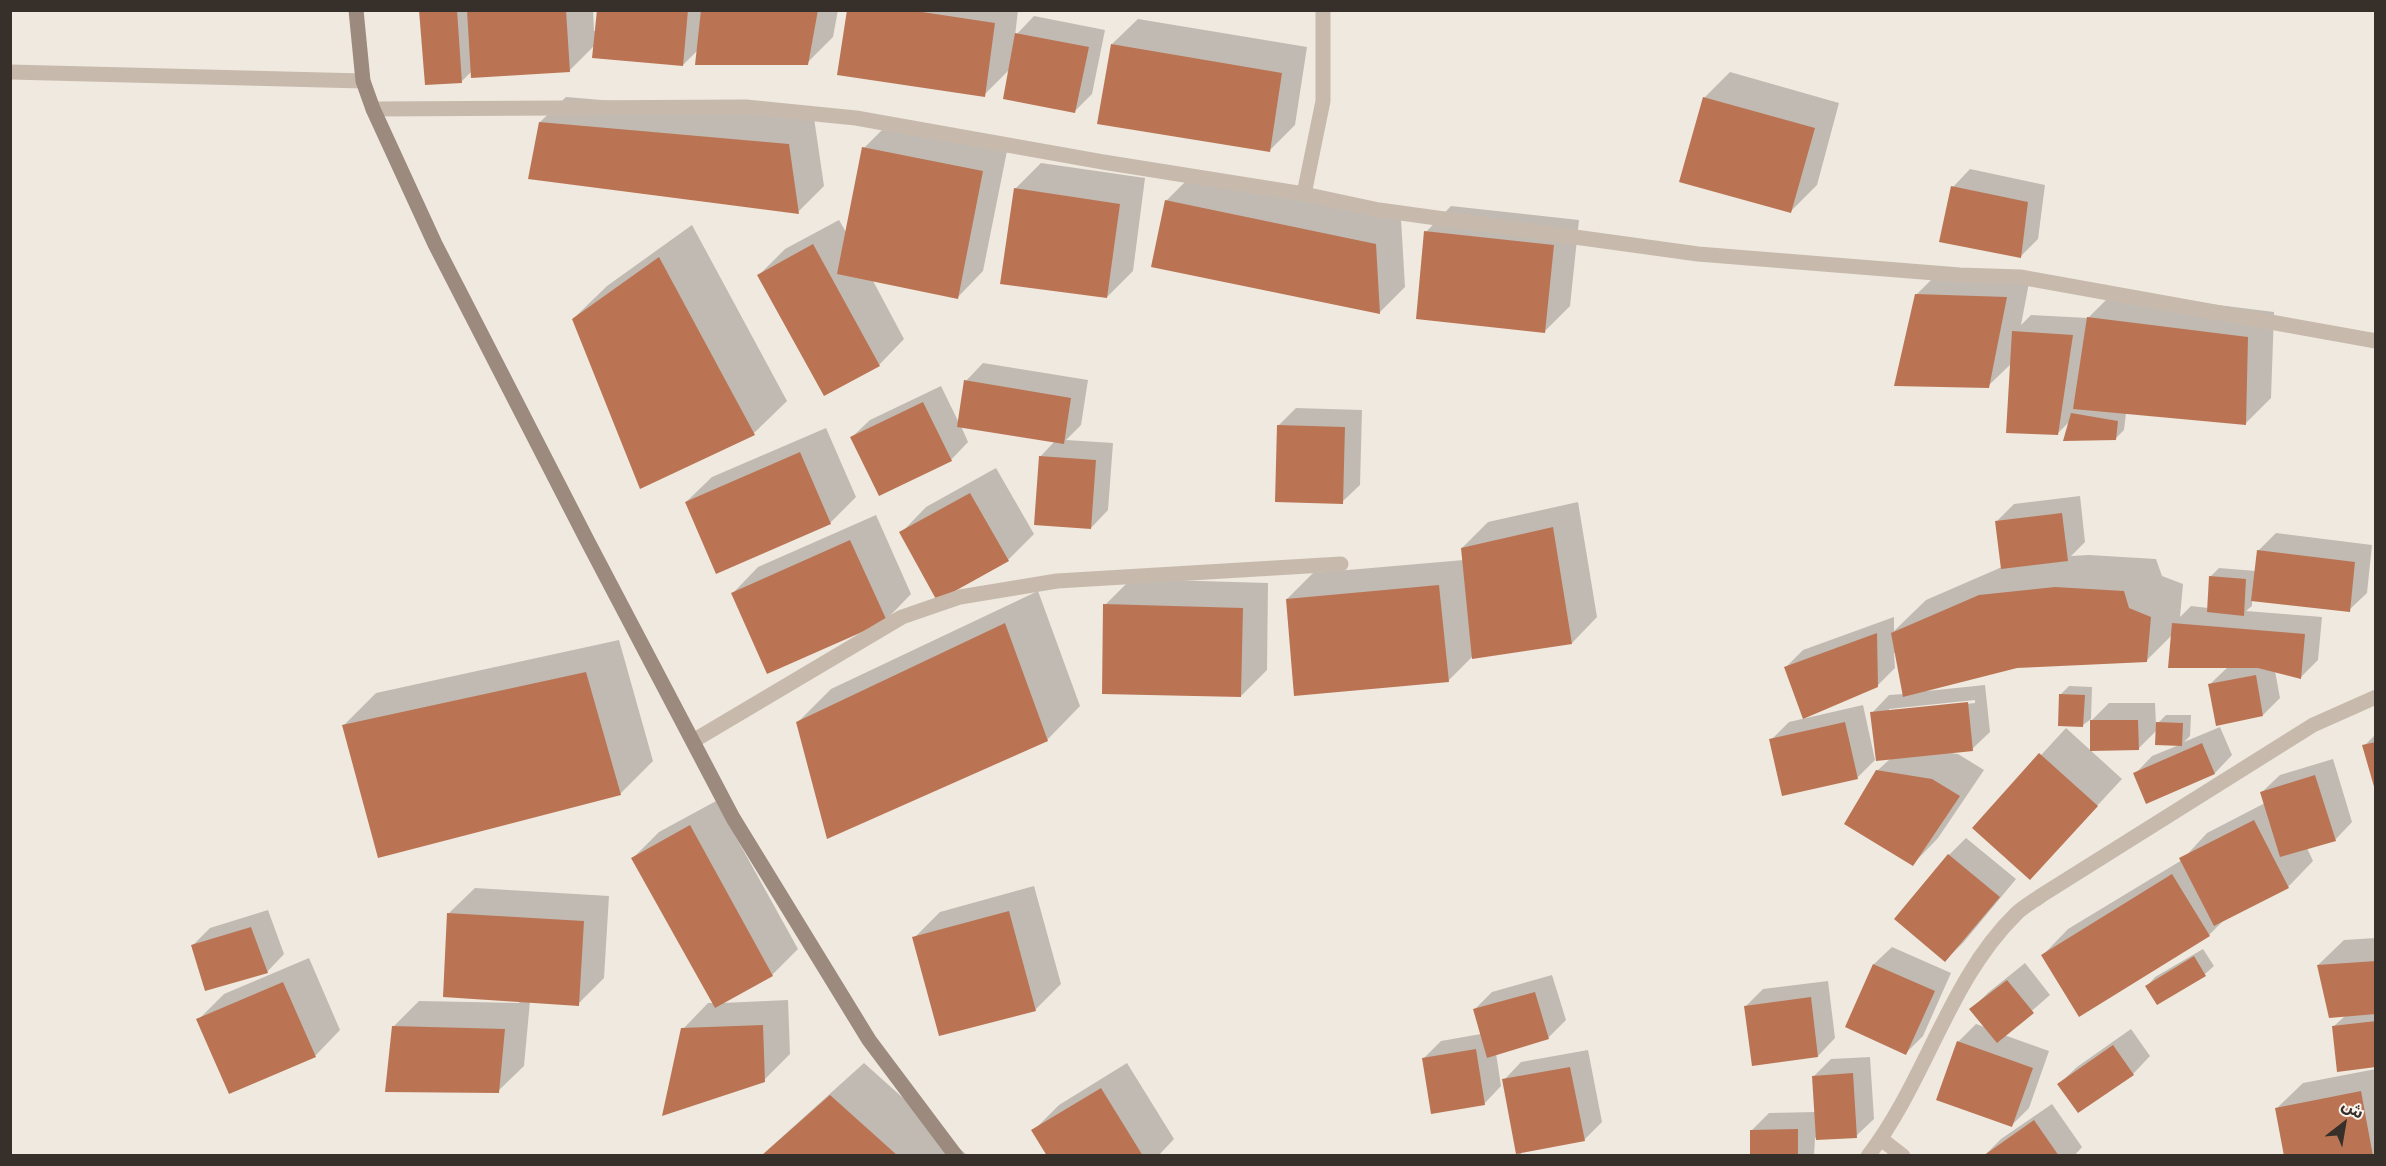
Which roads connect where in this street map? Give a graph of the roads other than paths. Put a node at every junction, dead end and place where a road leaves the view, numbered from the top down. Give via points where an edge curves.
1 (356, 10) edge
2 (1323, 10) edge
3 (10, 72) edge
4 (363, 81) junction
5 (373, 109) junction
6 (1304, 194) junction
7 (2376, 341) edge
8 (1341, 564) dead end
9 (2376, 697) edge
10 (693, 741) junction
11 (1881, 1139) junction
12 (956, 1155) edge
13 (1868, 1155) edge
14 (1903, 1155) edge

1 - 4 main road
2 - 6 street via 1323,101
3 - 4 street
4 - 5 main road
5 - 6 street via 746,107 856,118
5 - 10 main road via 435,244
6 - 7 street via 1379,210 1698,254 1960,276 2020,277
8 - 10 street via 1057,581 960,597 902,616
9 - 11 street via 2313,725 2018,912 1969,976
10 - 12 main road via 733,818 869,1040
11 - 13 street
11 - 14 street

